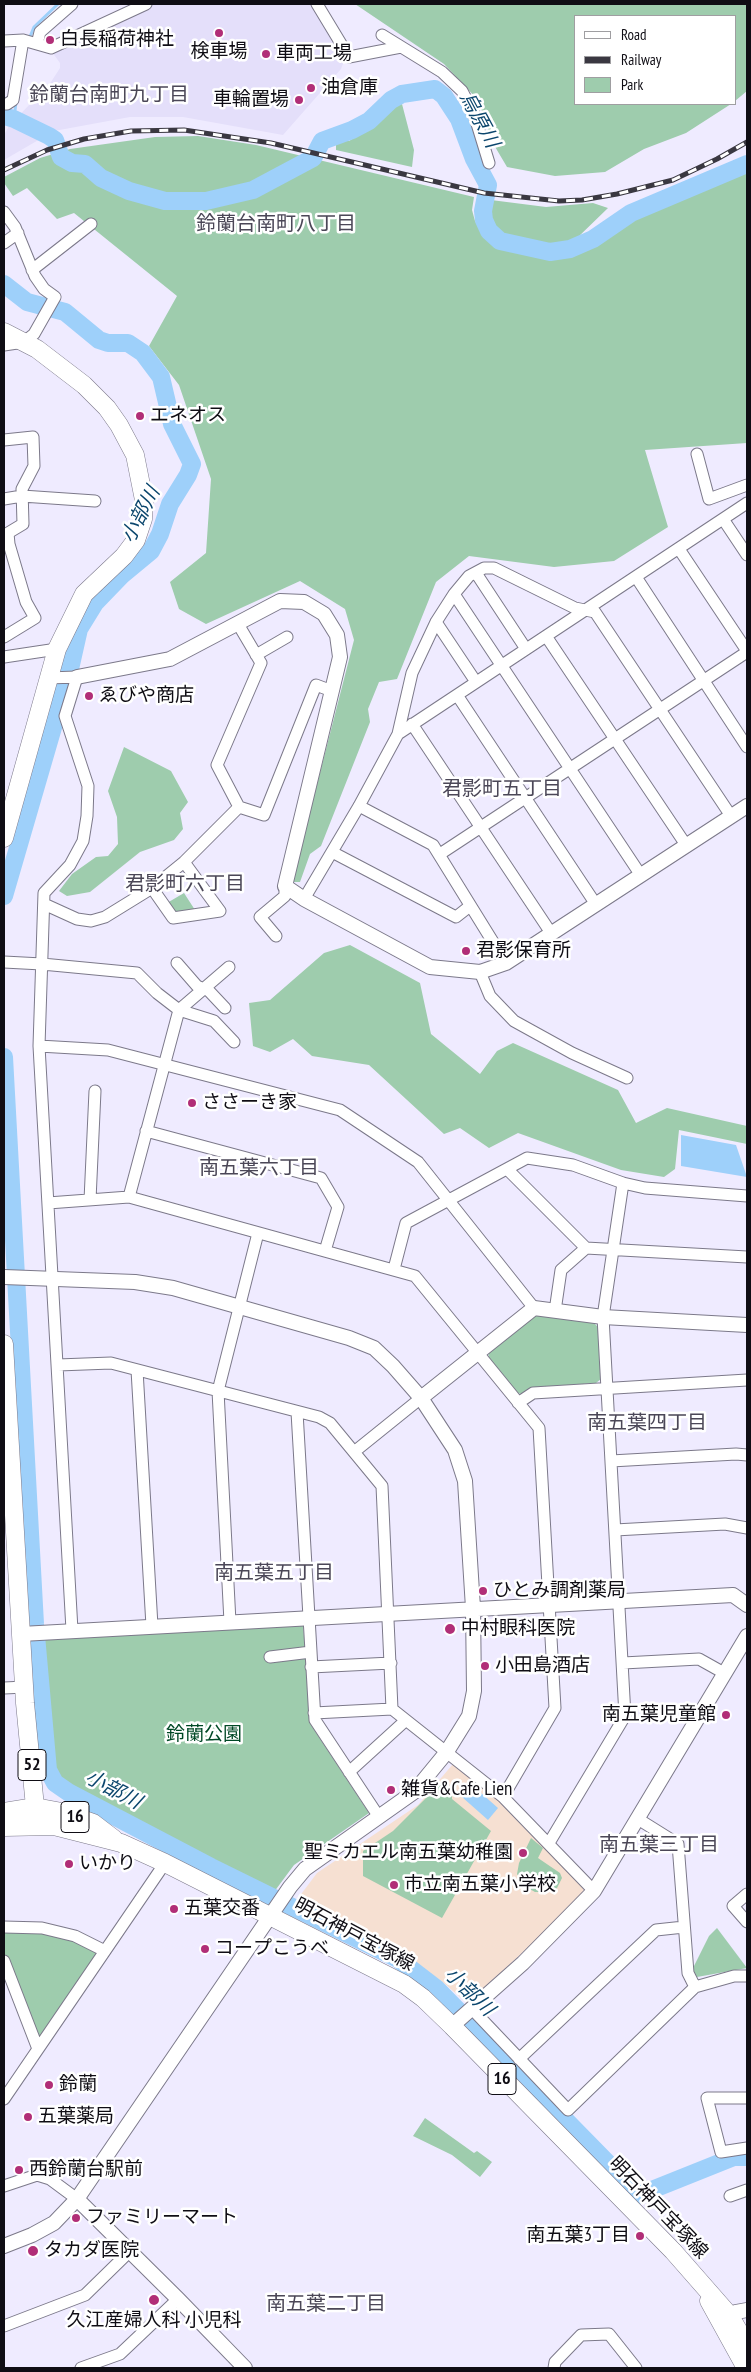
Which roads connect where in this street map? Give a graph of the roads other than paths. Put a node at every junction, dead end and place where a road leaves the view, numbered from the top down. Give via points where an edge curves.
1 (72, 4) edge
2 (146, 4) edge
3 (317, 4) edge
4 (382, 35) dead end
5 (23, 40) junction
6 (4, 41) edge
7 (37, 44) junction
8 (401, 47) junction
9 (4, 104) edge
10 (490, 163) dead end
11 (4, 212) edge
12 (91, 224) dead end
13 (18, 233) junction
14 (4, 243) edge
15 (32, 270) junction
16 (4, 326) edge
17 (4, 332) edge
18 (24, 342) junction
19 (4, 345) edge
20 (4, 440) edge
21 (697, 454) dead end
22 (747, 485) edge
23 (22, 496) junction
24 (4, 498) edge
25 (96, 501) dead end
26 (747, 503) edge
27 (723, 519) junction
28 (679, 549) junction
29 (747, 555) edge
30 (476, 573) junction
31 (636, 577) junction
32 (454, 594) junction
33 (586, 609) junction
34 (436, 622) junction
35 (238, 624) junction
36 (4, 636) edge
37 (546, 636) junction
38 (287, 637) dead end
39 (57, 649) junction
40 (526, 649) junction
41 (747, 651) edge
42 (18, 655) junction
43 (256, 655) junction
44 (4, 657) edge
45 (501, 666) junction
46 (77, 677) junction
47 (54, 678) junction
48 (703, 681) junction
49 (476, 682) junction
50 (332, 690) junction
51 (457, 695) junction
52 (659, 709) junction
53 (412, 724) junction
54 (398, 734) junction
55 (613, 738) junction
56 (747, 747) edge
57 (569, 768) junction
58 (525, 798) junction
59 (359, 806) junction
60 (747, 806) edge
61 (239, 807) junction
62 (731, 816) junction
63 (481, 827) junction
64 (4, 838) edge
65 (686, 845) junction
66 (332, 852) junction
67 (440, 854) junction
68 (184, 862) junction
69 (640, 874) junction
70 (285, 886) junction
71 (152, 888) junction
72 (304, 900) junction
73 (595, 903) junction
74 (44, 904) junction
75 (470, 906) junction
76 (551, 932) junction
77 (276, 936) dead end
78 (6, 962) edge
79 (506, 962) junction
80 (42, 964) junction
81 (177, 964) dead end
82 (229, 967) dead end
83 (480, 972) junction
84 (203, 989) junction
85 (225, 1008) dead end
86 (179, 1010) junction
87 (234, 1042) dead end
88 (39, 1046) junction
89 (164, 1064) junction
90 (628, 1078) dead end
91 (94, 1091) dead end
92 (146, 1131) junction
93 (507, 1168) junction
94 (623, 1183) junction
95 (747, 1196) edge
96 (129, 1197) junction
97 (90, 1200) junction
98 (449, 1200) junction
99 (48, 1203) junction
100 (258, 1233) junction
101 (586, 1248) junction
102 (613, 1249) junction
103 (325, 1251) junction
104 (747, 1257) edge
105 (394, 1268) junction
106 (7, 1277) edge
107 (51, 1278) junction
108 (238, 1306) junction
109 (534, 1308) junction
110 (555, 1311) junction
111 (603, 1317) junction
112 (747, 1325) edge
113 (4, 1344) edge
114 (478, 1353) junction
115 (58, 1365) junction
116 (137, 1370) junction
117 (747, 1380) edge
118 (607, 1387) junction
119 (218, 1391) junction
120 (421, 1398) junction
121 (518, 1403) junction
122 (297, 1412) junction
123 (354, 1452) junction
124 (747, 1455) edge
125 (611, 1461) junction
126 (8, 1480) edge
127 (747, 1528) edge
128 (615, 1530) junction
129 (9, 1532) edge
130 (618, 1600) junction
131 (548, 1605) junction
132 (747, 1605) edge
133 (473, 1608) junction
134 (389, 1614) junction
135 (308, 1617) junction
136 (230, 1622) junction
137 (152, 1626) junction
138 (72, 1630) junction
139 (24, 1634) junction
140 (747, 1636) edge
141 (311, 1652) junction
142 (270, 1657) dead end
143 (391, 1663) junction
144 (622, 1663) junction
145 (311, 1667) junction
146 (724, 1673) junction
147 (4, 1688) edge
148 (25, 1695) junction
149 (392, 1709) junction
150 (314, 1713) junction
151 (405, 1721) junction
152 (446, 1753) junction
153 (349, 1772) junction
154 (503, 1797) junction
155 (29, 1807) junction
156 (4, 1812) edge
157 (379, 1817) junction
158 (638, 1819) junction
159 (27, 1825) junction
160 (4, 1827) edge
161 (121, 1843) junction
162 (549, 1843) junction
163 (165, 1863) junction
164 (594, 1891) junction
165 (747, 1894) edge
166 (273, 1913) junction
167 (747, 1922) edge
168 (4, 1927) edge
169 (684, 1927) junction
170 (105, 1951) junction
171 (4, 1961) edge
172 (747, 1976) edge
173 (695, 1987) junction
174 (472, 2009) junction
175 (455, 2024) junction
176 (38, 2049) junction
177 (519, 2059) junction
178 (747, 2098) edge
179 (4, 2099) edge
180 (747, 2148) edge
181 (4, 2186) edge
182 (747, 2190) edge
183 (730, 2196) dead end
184 (77, 2199) junction
185 (4, 2246) edge
186 (130, 2251) junction
187 (178, 2299) junction
188 (747, 2310) edge
189 (724, 2319) junction
190 (4, 2326) edge
191 (747, 2346) edge
192 (100, 2365) edge
193 (558, 2366) edge
194 (82, 2368) edge
195 (245, 2368) edge
196 (636, 2368) edge
197 (746, 2368) edge

1 - 7 street via 40,32
2 - 7 street via 51,48
3 - 8 street via 349,57
4 - 8 street
5 - 6 street
5 - 7 street
5 - 9 street via 13,100
8 - 10 street via 442,72 462,91 474,114
11 - 13 street
12 - 15 street
13 - 14 street
13 - 15 street
15 - 18 street via 44,289 55,297 34,334
16 - 18 street
17 - 18 main road
18 - 19 street
18 - 39 main road via 84,385 108,408 135,455 143,490 143,519 136,540 84,594
20 - 23 street via 33,437 34,466 22,489
21 - 22 street via 709,499
23 - 24 street
23 - 25 street
23 - 36 street via 23,524 8,533 9,544 26,602 35,618
26 - 27 street
27 - 28 street
27 - 29 street
28 - 31 street
28 - 41 street
30 - 32 street via 469,576
30 - 33 street via 484,568 494,568 575,608
30 - 40 street
31 - 33 street
31 - 48 street
32 - 34 street
32 - 45 street
33 - 37 street
33 - 52 street via 595,612
34 - 49 street
34 - 54 street via 412,673
35 - 43 street
35 - 46 street via 170,659
35 - 50 street via 280,601 304,602 324,614 337,635 340,657
36 - 42 street
37 - 40 street
37 - 55 street
38 - 43 street
39 - 42 street
39 - 47 main road
40 - 45 street
41 - 48 street
42 - 44 street
43 - 61 street via 261,663 217,765
45 - 49 street
45 - 57 street
46 - 47 street
46 - 74 street via 66,716 88,786 87,816 83,841 70,865 44,893
47 - 64 main road
48 - 52 street
48 - 56 street
49 - 51 street
50 - 61 street via 316,684 264,815
50 - 70 street
51 - 53 street
51 - 58 street
52 - 55 street
52 - 62 street
53 - 54 street
53 - 63 street
54 - 59 street
55 - 57 street
55 - 65 street
57 - 58 street
57 - 69 street
58 - 63 street
58 - 73 street
59 - 66 street
59 - 67 street via 433,845
60 - 62 street
61 - 68 street
62 - 65 street
63 - 67 street
63 - 76 street
65 - 69 street
66 - 72 street
66 - 75 street via 456,917
67 - 75 street
68 - 71 street
68 - 71 street via 220,911 173,918
69 - 73 street
70 - 72 street
70 - 77 street via 285,896 260,917
71 - 74 street via 105,917 91,921 77,919
72 - 83 street via 430,966
73 - 76 street
74 - 80 street
75 - 79 street
76 - 79 street
78 - 80 street
79 - 83 street
80 - 86 street via 137,973
80 - 88 street
81 - 84 street
82 - 84 street
83 - 90 street via 490,996 514,1021 572,1053
84 - 85 street via 210,991
84 - 86 street
86 - 87 street via 214,1021
86 - 89 street
88 - 89 street via 108,1050
88 - 99 street
89 - 92 street
89 - 98 street via 340,1110 418,1162
91 - 97 street
92 - 96 street
92 - 103 street via 321,1178 338,1207
93 - 94 street via 527,1158 573,1165
93 - 98 street
93 - 101 street
94 - 95 street via 645,1188
94 - 102 street
96 - 97 street
96 - 100 street
97 - 99 street
98 - 105 street via 406,1223
98 - 109 street
99 - 107 street
100 - 103 street
100 - 108 street
101 - 102 street
101 - 110 street via 561,1270
102 - 104 street
102 - 111 street
103 - 105 street
105 - 114 street via 415,1276
106 - 107 street
107 - 108 street via 173,1288
107 - 115 street
108 - 119 street
108 - 120 street via 374,1348
109 - 110 street
109 - 114 street
110 - 111 street
111 - 112 street
111 - 118 street
113 - 126 main road, 52
114 - 120 street
114 - 121 street
115 - 116 street via 111,1363
115 - 138 street
116 - 119 street
116 - 137 street
117 - 118 street
118 - 121 street via 533,1393
118 - 125 street
119 - 122 street
119 - 136 street
120 - 123 street
120 - 133 street via 455,1450 465,1481
121 - 131 street via 539,1428
122 - 123 street via 330,1423
122 - 135 street
123 - 134 street via 382,1486
124 - 125 street
125 - 128 street
126 - 129 main road, 52
127 - 128 street via 725,1524
128 - 130 street
129 - 139 main road, 52
130 - 131 street
130 - 132 street via 733,1595
130 - 144 street
131 - 133 street
131 - 154 street via 555,1708
133 - 134 street
133 - 152 street via 474,1691 469,1716
134 - 135 street
134 - 143 street
135 - 136 street
135 - 141 street
136 - 137 street
137 - 138 street
138 - 139 street
139 - 148 main road, 52
140 - 146 street
141 - 142 street
141 - 145 street
143 - 145 street
143 - 149 street
144 - 146 street via 699,1659
144 - 162 street via 625,1716
145 - 150 street
146 - 158 street
147 - 148 street
148 - 155 main road, 52
149 - 150 street
149 - 151 street
150 - 153 street via 315,1720
151 - 152 street
151 - 153 street
152 - 154 street
152 - 157 street via 414,1792
153 - 157 street
154 - 162 street
155 - 156 main road, 明石神戸宝塚線 / 16
155 - 159 main road, 52
155 - 161 main road, 明石神戸宝塚線 / 16 via 62,1812 93,1823
157 - 166 street via 306,1869
158 - 164 street
158 - 169 street via 678,1844
159 - 160 main road, 明石神戸宝塚線 / 16
159 - 161 main road, 明石神戸宝塚線 / 16 via 54,1826
161 - 163 main road, 明石神戸宝塚線 / 16
162 - 164 street
163 - 166 main road, 明石神戸宝塚線 / 16
163 - 170 street
164 - 174 street
165 - 167 street via 733,1906
166 - 175 main road, 明石神戸宝塚線 / 16 via 404,1984
166 - 184 street
168 - 170 street via 42,1928 75,1936
169 - 173 street via 688,1973
169 - 177 street via 656,1930
170 - 176 street
171 - 176 street
172 - 173 street via 734,1976
173 - 177 street via 568,2110
174 - 175 street
174 - 177 street
175 - 189 main road, 明石神戸宝塚線 / 16 via 673,2251 701,2284
176 - 179 street
178 - 180 street via 707,2098 721,2152
181 - 184 street via 37,2175 50,2178
182 - 183 street
184 - 185 street via 49,2226
184 - 186 street
186 - 187 street
186 - 190 street via 85,2295
187 - 192 street via 120,2354
187 - 195 street
188 - 189 street
189 - 191 main road, 明石神戸宝塚線 / 16
189 - 197 main road, 明石神戸宝塚線 / 16
192 - 194 street
193 - 196 street via 581,2335 609,2334

